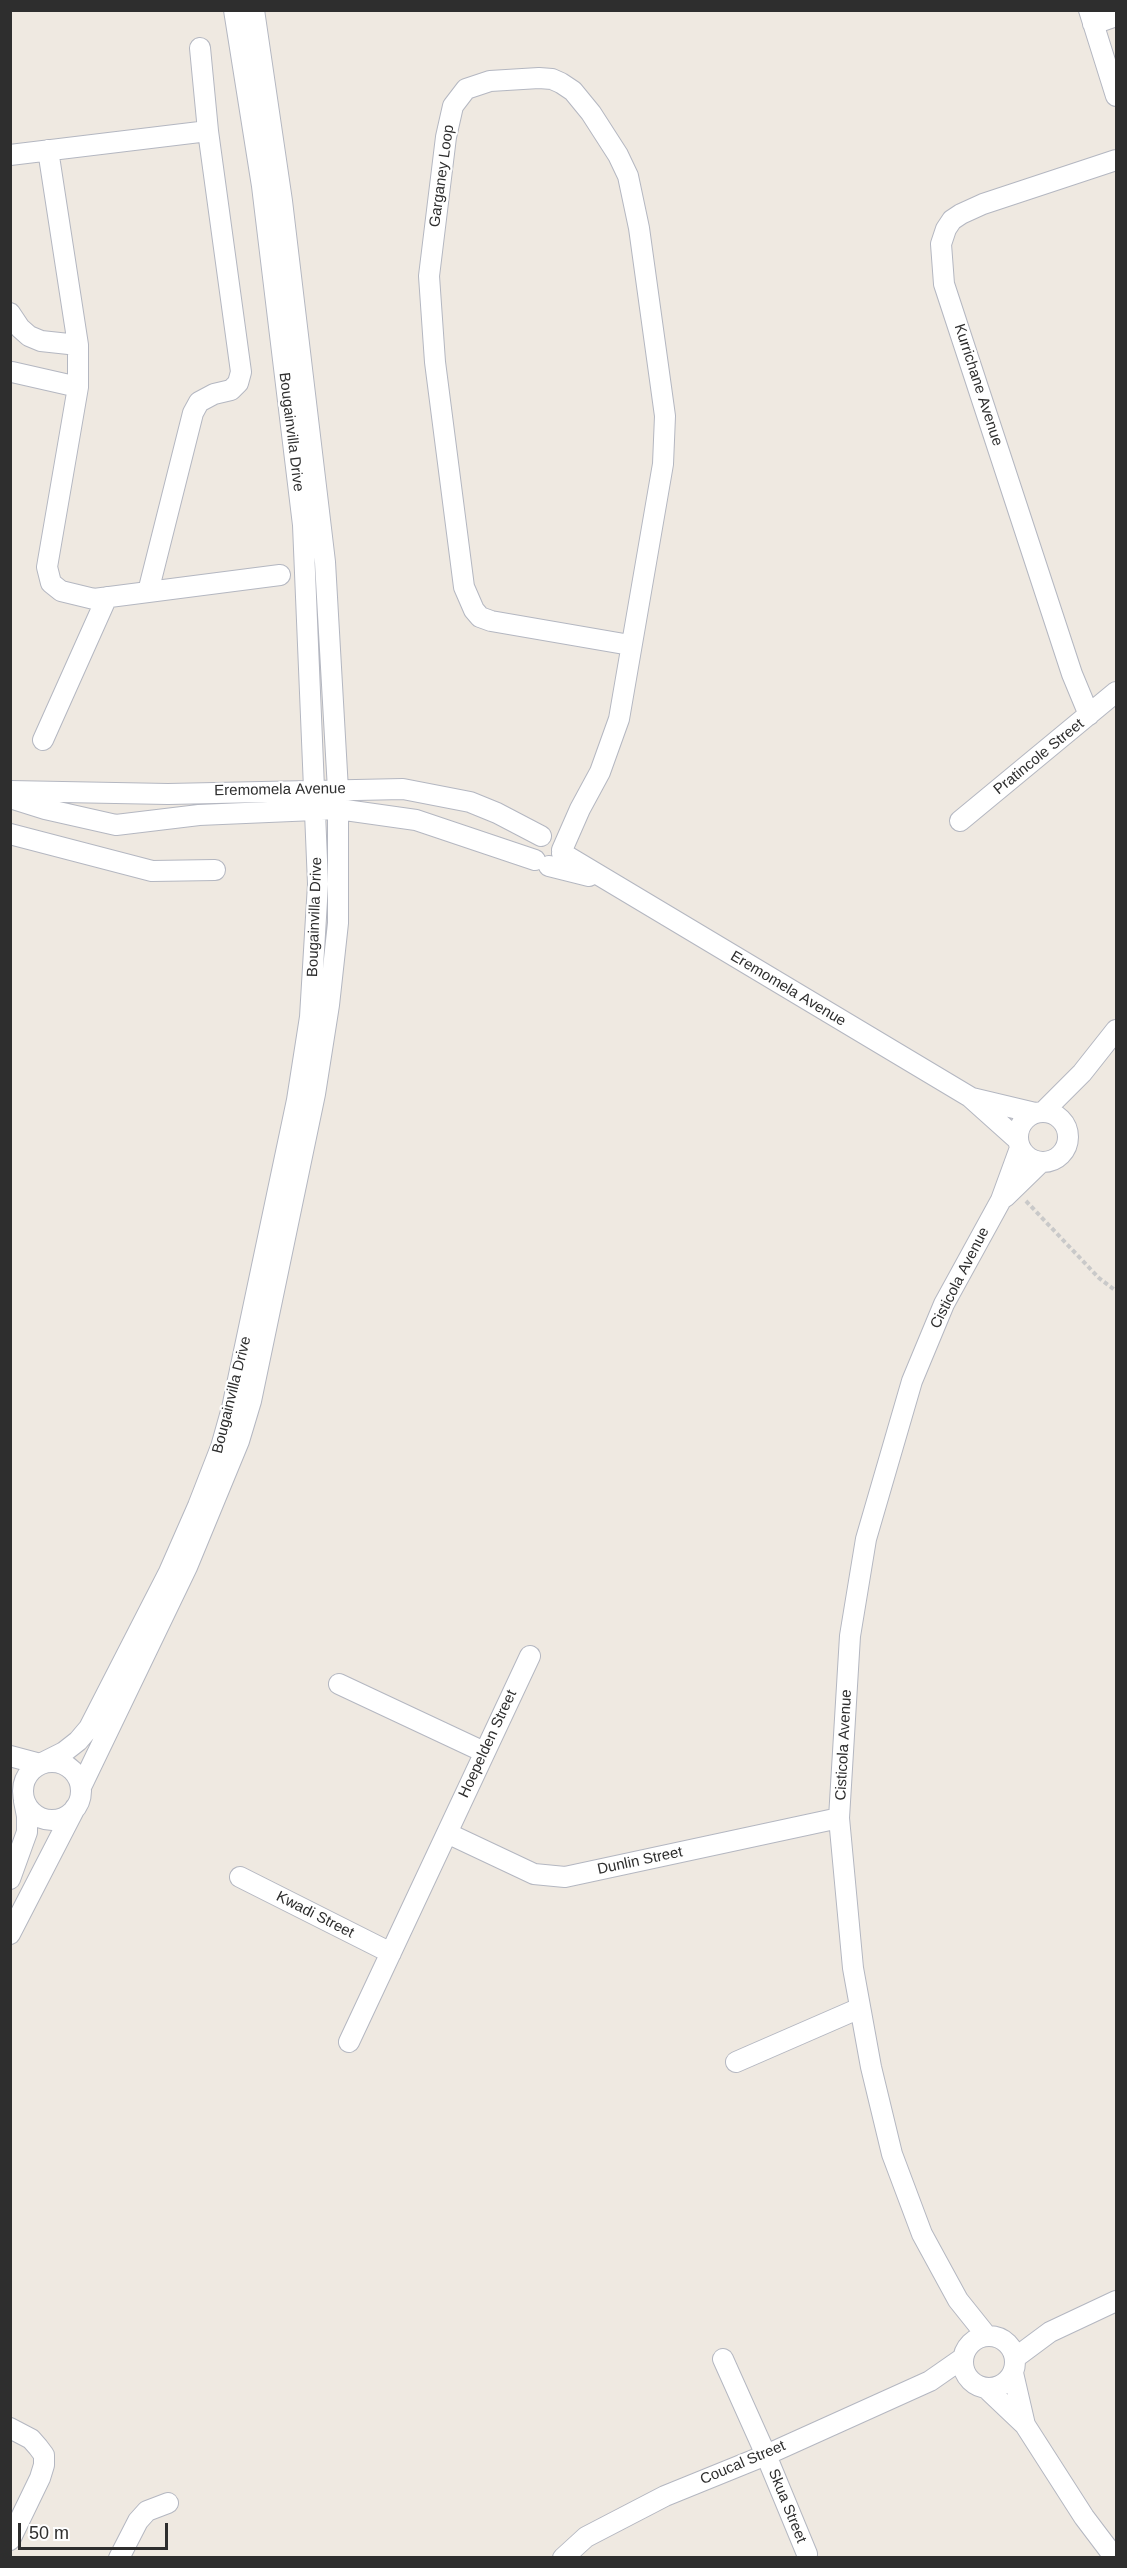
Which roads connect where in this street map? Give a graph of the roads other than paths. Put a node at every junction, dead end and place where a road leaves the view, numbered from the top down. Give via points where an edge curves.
1 (234, 10) edge
2 (254, 10) edge
3 (1116, 16) edge
4 (1091, 17) edge
5 (200, 48) dead end
6 (1116, 96) edge
7 (208, 130) junction
8 (48, 150) junction
9 (10, 155) edge
10 (1116, 160) edge
11 (10, 313) edge
12 (78, 345) junction
13 (12, 372) edge
14 (78, 387) junction
15 (280, 574) dead end
16 (147, 592) junction
17 (106, 597) junction
18 (630, 645) junction
19 (1116, 692) edge
20 (1089, 715) junction
21 (43, 740) dead end
22 (315, 790) junction
23 (10, 791) edge
24 (443, 796) junction
25 (10, 798) edge
26 (338, 800) junction
27 (580, 809) junction
28 (316, 810) junction
29 (960, 821) dead end
30 (434, 825) junction
31 (10, 834) edge
32 (544, 836) junction
33 (552, 857) junction
34 (215, 870) dead end
35 (1116, 1030) edge
36 (1082, 1073) junction
37 (306, 1097) junction
38 (970, 1097) junction
39 (1039, 1113) junction
40 (1065, 1125) junction
41 (1019, 1144) junction
42 (1041, 1162) junction
43 (1007, 1194) junction
44 (530, 1656) dead end
45 (339, 1684) dead end
46 (484, 1752) junction
47 (10, 1756) edge
48 (40, 1764) junction
49 (82, 1785) junction
50 (17, 1794) edge
51 (75, 1808) junction
52 (839, 1818) junction
53 (447, 1833) junction
54 (240, 1877) dead end
55 (10, 1879) edge
56 (12, 1925) edge
57 (391, 1953) junction
58 (860, 2008) junction
59 (349, 2042) dead end
60 (736, 2062) dead end
61 (958, 2300) junction
62 (1116, 2301) edge
63 (1050, 2332) junction
64 (994, 2337) junction
65 (965, 2353) junction
66 (723, 2359) dead end
67 (1014, 2365) junction
68 (930, 2381) junction
69 (978, 2384) junction
70 (1024, 2425) junction
71 (10, 2428) edge
72 (766, 2455) junction
73 (168, 2503) dead end
74 (10, 2540) edge
75 (807, 2554) dead end
76 (119, 2558) edge
77 (563, 2558) edge
78 (1115, 2558) edge

1 - 22 street, Bougainvilla Drive via 261,186 303,525
2 - 26 street, Bougainvilla Drive via 318,495
3 - 4 street
4 - 6 street
5 - 7 street
7 - 8 street
7 - 16 street via 241,372 231,390 199,402 193,413
8 - 9 street
8 - 12 street
10 - 20 street, Kurrichane Avenue via 961,214 952,220 941,243 945,284 1072,674
11 - 12 street via 29,336
12 - 14 street
13 - 14 street
14 - 17 street via 47,567 51,583 61,591 94,599
15 - 16 street
16 - 17 street
17 - 21 street
18 - 18 street, Garganey Loop via 666,430 633,195 618,155 573,91 552,79 490,81 466,88 453,106 429,276 435,362 464,587 474,610 491,621
18 - 27 street, Garganey Loop via 613,742
19 - 20 street, Pratincole Street
20 - 29 street, Pratincole Street
22 - 23 street, Eremomela Avenue via 168,794
22 - 26 street, Eremomela Avenue
22 - 28 street, Bougainvilla Drive
24 - 26 street, Eremomela Avenue via 403,789
24 - 30 street
24 - 32 street, Eremomela Avenue via 470,802
25 - 28 street, Eremomela Avenue via 116,825 199,815
26 - 28 street, Eremomela Avenue
26 - 30 street, Eremomela Avenue
26 - 37 street, Bougainvilla Drive via 338,923 329,1005
27 - 32 street, Garganey Loop
27 - 33 street, Garganey Loop
28 - 37 street, Bougainvilla Drive via 318,884
30 - 33 street, Eremomela Avenue
31 - 34 street via 152,871
32 - 33 street, Eremomela Avenue via 554,837 560,843
32 - 33 street via 534,842 531,852
33 - 38 street, Eremomela Avenue via 606,881
35 - 36 street
36 - 39 street
36 - 40 street
37 - 48 street, Bougainvilla Drive via 221,1447 169,1572 88,1728 71,1747
37 - 49 street, Bougainvilla Drive via 260,1357 239,1441 187,1568
38 - 39 street, Eremomela Avenue
38 - 41 street, Eremomela Avenue
39 - 40 street via 1052,1114
39 - 41 street via 1022,1124
40 - 42 street via 1068,1142 1064,1151
41 - 42 street via 1032,1160
41 - 43 street, Cisticola Avenue
42 - 43 street, Cisticola Avenue
43 - 52 street, Cisticola Avenue via 944,1304 912,1381 872,1517 850,1636
44 - 46 street, Hoepelden Street
45 - 46 street
46 - 53 street, Hoepelden Street
47 - 48 street
48 - 49 street via 50,1761 66,1765
48 - 50 street, Bougainvilla Drive via 25,1778
49 - 51 street, Bougainvilla Drive
50 - 51 street via 42,1819 61,1819
50 - 55 street, Bougainvilla Drive via 27,1816 27,1832
51 - 56 street, Bougainvilla Drive
52 - 53 street, Dunlin Street via 565,1877 534,1874
52 - 58 street, Cisticola Avenue
53 - 57 street
54 - 57 street, Kwadi Street
57 - 59 street
58 - 60 street
58 - 61 street, Cisticola Avenue via 892,2154 922,2234
61 - 64 street, Cisticola Avenue
61 - 65 street, Cisticola Avenue
62 - 63 street
63 - 64 street
63 - 67 street
64 - 65 street via 978,2337
64 - 67 street via 1008,2343
65 - 68 street, Coucal Street
65 - 69 street via 963,2366
66 - 72 street, Skua Street
67 - 69 street via 1002,2385
67 - 70 street
68 - 69 street, Coucal Street
68 - 72 street, Coucal Street
69 - 70 street
70 - 78 street
71 - 74 street via 31,2439 44,2455 40,2478
72 - 75 street, Skua Street
72 - 77 street, Coucal Street via 665,2496 586,2537
73 - 76 street via 147,2511 138,2521

